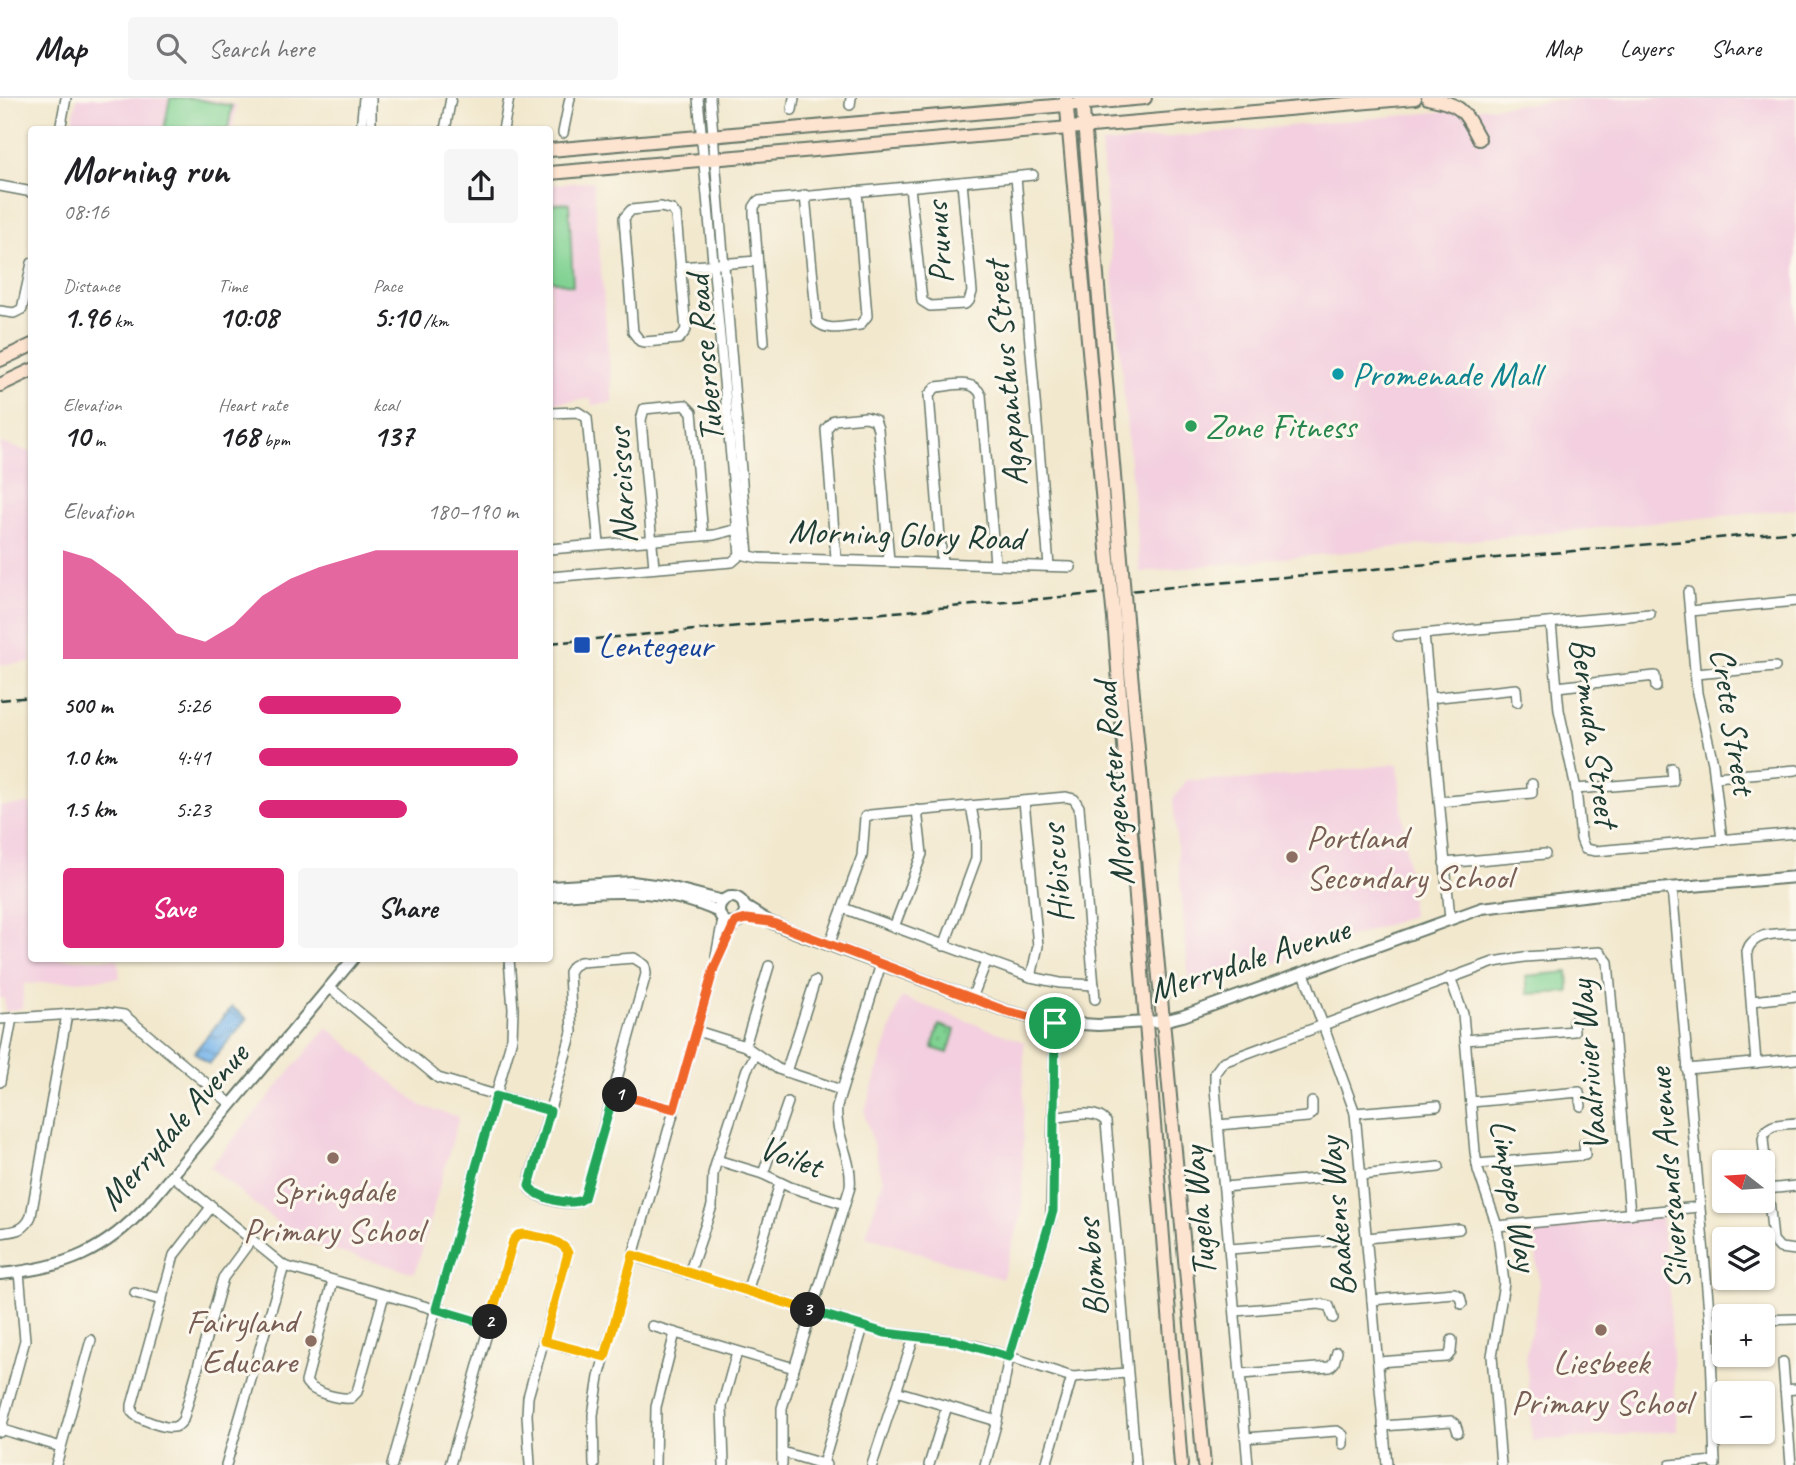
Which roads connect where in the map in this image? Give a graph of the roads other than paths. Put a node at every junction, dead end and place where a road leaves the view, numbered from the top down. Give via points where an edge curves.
1 (66, 98) edge
2 (364, 98) edge
3 (371, 98) edge
4 (451, 98) edge
5 (509, 98) edge
6 (570, 98) edge
7 (698, 98) edge
8 (710, 98) edge
9 (794, 98) edge
10 (1144, 98) edge
11 (1415, 98) edge
12 (1428, 98) edge
13 (1066, 101) edge
14 (1082, 101) edge
15 (792, 110) dead end
16 (62, 126) edge
17 (361, 126) edge
18 (371, 126) edge
19 (446, 126) edge
20 (504, 126) edge
21 (1084, 126) junction
22 (1068, 128) junction
23 (563, 133) dead end
24 (708, 137) junction
25 (1479, 139) dead end
26 (553, 150) edge
27 (709, 159) junction
28 (553, 173) edge
29 (1033, 175) dead end
30 (1016, 177) junction
31 (962, 182) junction
32 (0, 186) edge
33 (910, 187) junction
34 (28, 191) edge
35 (857, 191) junction
36 (805, 195) junction
37 (757, 261) junction
38 (724, 262) junction
39 (712, 263) junction
40 (680, 267) junction
41 (28, 281) edge
42 (0, 311) edge
43 (764, 342) dead end
44 (28, 347) edge
45 (0, 360) edge
46 (28, 372) edge
47 (0, 385) edge
48 (553, 413) edge
49 (742, 528) junction
50 (703, 535) junction
51 (652, 540) junction
52 (599, 544) junction
53 (553, 549) edge
54 (744, 555) junction
55 (836, 558) junction
56 (889, 561) junction
57 (942, 563) junction
58 (995, 563) junction
59 (1049, 566) junction
60 (654, 567) junction
61 (1071, 567) dead end
62 (1116, 570) junction
63 (553, 576) edge
64 (1688, 593) dead end
65 (1796, 601) edge
66 (1690, 611) junction
67 (1650, 614) dead end
68 (1120, 619) junction
69 (1551, 623) junction
70 (1424, 634) junction
71 (1398, 636) dead end
72 (1775, 667) dead end
73 (1695, 674) junction
74 (1557, 687) junction
75 (1656, 687) dead end
76 (1430, 698) junction
77 (1517, 702) dead end
78 (1672, 768) dead end
79 (1796, 770) edge
80 (1714, 777) junction
81 (1532, 784) dead end
82 (1576, 789) junction
83 (1024, 802) junction
84 (1439, 802) junction
85 (971, 806) junction
86 (917, 810) junction
87 (1796, 833) edge
88 (1722, 840) junction
89 (1545, 854) dead end
90 (1444, 863) junction
91 (1796, 877) edge
92 (553, 887) edge
93 (1672, 887) junction
94 (597, 888) junction
95 (553, 895) edge
96 (744, 906) junction
97 (843, 908) junction
98 (728, 915) junction
99 (1450, 919) junction
100 (770, 922) junction
101 (894, 928) junction
102 (1796, 933) edge
103 (829, 945) junction
104 (944, 946) junction
105 (350, 962) edge
106 (509, 962) edge
107 (986, 962) junction
108 (881, 964) junction
109 (769, 966) dead end
110 (1304, 973) junction
111 (1031, 977) junction
112 (1450, 977) junction
113 (815, 981) dead end
114 (1094, 985) junction
115 (329, 987) junction
116 (1796, 996) edge
117 (972, 998) junction
118 (1095, 999) dead end
119 (1752, 1000) junction
120 (67, 1014) junction
121 (0, 1018) edge
122 (12, 1018) junction
123 (1163, 1021) junction
124 (1573, 1021) dead end
125 (1055, 1023) junction
126 (1145, 1023) junction
127 (1323, 1025) junction
128 (697, 1031) junction
129 (1465, 1040) junction
130 (745, 1046) junction
131 (756, 1054) junction
132 (1796, 1059) edge
133 (1756, 1063) junction
134 (1687, 1069) junction
135 (786, 1072) junction
136 (0, 1082) edge
137 (841, 1090) junction
138 (614, 1093) junction
139 (496, 1096) junction
140 (788, 1102) dead end
141 (1312, 1102) dead end
142 (1471, 1102) junction
143 (231, 1104) junction
144 (1437, 1106) dead end
145 (1580, 1106) dead end
146 (674, 1109) junction
147 (550, 1111) junction
148 (1355, 1113) junction
149 (1053, 1118) junction
150 (1796, 1123) edge
151 (1218, 1125) junction
152 (1584, 1143) dead end
153 (1764, 1150) edge
154 (717, 1160) junction
155 (1477, 1164) junction
156 (1439, 1167) dead end
157 (763, 1174) junction
158 (172, 1175) junction
159 (1361, 1175) junction
160 (1326, 1178) dead end
161 (780, 1183) junction
162 (1224, 1186) junction
163 (1796, 1186) edge
164 (1775, 1188) edge
165 (845, 1204) junction
166 (212, 1206) junction
167 (1699, 1207) junction
168 (1770, 1213) edge
169 (1630, 1214) junction
170 (1497, 1226) junction
171 (1459, 1229) dead end
172 (0, 1233) edge
173 (1367, 1238) junction
174 (251, 1240) junction
175 (1332, 1241) dead end
176 (1230, 1249) junction
177 (1796, 1250) edge
178 (633, 1255) junction
179 (284, 1266) junction
180 (19, 1272) junction
181 (0, 1274) edge
182 (689, 1274) junction
183 (333, 1281) junction
184 (747, 1292) junction
185 (135, 1293) dead end
186 (384, 1295) junction
187 (162, 1300) junction
188 (1372, 1300) junction
189 (1462, 1304) dead end
190 (436, 1309) junction
191 (812, 1311) junction
192 (1235, 1311) junction
193 (1333, 1318) dead end
194 (1796, 1319) edge
195 (1775, 1320) edge
196 (1710, 1323) joint
197 (490, 1325) junction
198 (652, 1326) dead end
199 (863, 1327) junction
200 (675, 1333) junction
201 (914, 1337) junction
202 (91, 1340) dead end
203 (1452, 1340) dead end
204 (544, 1341) junction
205 (737, 1352) junction
206 (1337, 1352) dead end
207 (605, 1357) junction
208 (1009, 1357) junction
209 (1378, 1362) junction
210 (1783, 1362) dead end
211 (794, 1368) junction
212 (1127, 1373) junction
213 (1241, 1374) junction
214 (1072, 1377) junction
215 (1796, 1389) edge
216 (1785, 1390) junction
217 (896, 1391) junction
218 (947, 1406) junction
219 (998, 1421) junction
220 (1383, 1426) junction
221 (0, 1430) edge
222 (1458, 1432) dead end
223 (1246, 1438) junction
224 (1343, 1444) dead end
225 (61, 1447) junction
226 (782, 1452) junction
227 (1793, 1452) edge
228 (1715, 1463) edge
229 (824, 1464) edge
230 (56, 1465) edge
231 (226, 1465) edge
232 (392, 1465) edge
233 (450, 1465) edge
234 (530, 1465) edge
235 (594, 1465) edge
236 (655, 1465) edge
237 (724, 1465) edge
238 (782, 1465) edge
239 (872, 1465) edge
240 (929, 1465) edge
241 (985, 1465) edge
242 (1046, 1465) edge
243 (1136, 1465) edge
244 (1181, 1465) edge
245 (1204, 1465) edge
246 (1248, 1465) edge
247 (1387, 1465) edge
248 (1501, 1465) edge
249 (1670, 1465) edge
250 (1791, 1465) edge

1 - 16 street
2 - 17 street
3 - 18 street
4 - 19 street
5 - 20 street
6 - 23 street
7 - 24 street
8 - 24 street
9 - 15 street
10 - 14 main road
11 - 21 main road
12 - 25 main road via 1451,103 1465,113
13 - 14 main road
13 - 22 main road, Morgenster Road
13 - 24 main road
14 - 21 main road, Morgenster Road
21 - 22 main road
21 - 62 main road, Morgenster Road
22 - 27 main road
22 - 62 main road, Morgenster Road
24 - 26 main road
24 - 27 street
27 - 28 main road
27 - 38 street, Tuberose Road
27 - 39 street, Tuberose Road
29 - 30 street
30 - 31 street
30 - 59 street, Agapanthus Street
31 - 33 street
31 - 33 street, Prunus via 972,292 965,304 930,306 922,301
32 - 34 street
33 - 35 street
35 - 36 street
35 - 36 street via 867,316 860,325 828,328 817,322 815,313
36 - 37 street via 756,202
37 - 38 street
37 - 43 street
38 - 39 street
38 - 49 street, Tuberose Road
39 - 40 street
39 - 49 street, Tuberose Road
40 - 40 street via 686,324 683,337 640,341 633,332 626,213 662,207 673,210
41 - 42 street via 22,309
44 - 45 main road
46 - 47 main road
48 - 52 street via 578,412 587,418
49 - 50 street
49 - 54 street, Tuberose Road
50 - 51 street
50 - 51 street, Narcissus via 692,412 685,405 649,407 641,420
51 - 52 street
51 - 60 street, Narcissus
52 - 53 street
54 - 55 street, Morning Glory Road
54 - 60 street, Morning Glory Road via 732,562
55 - 56 street, Morning Glory Road
55 - 56 street via 826,429 834,420 866,417 874,420 878,429
56 - 57 street, Morning Glory Road
57 - 58 street, Morning Glory Road
57 - 58 street via 929,395 936,387 970,384 981,395
58 - 59 street, Morning Glory Road
59 - 61 street, Morning Glory Road
60 - 63 street, Morning Glory Road
62 - 68 main road, Morgenster Road, bridge
64 - 66 street, Crete Street
65 - 66 street
66 - 73 street, Crete Street
67 - 69 street
68 - 123 main road, Morgenster Road
68 - 126 main road, Morgenster Road
69 - 70 street
69 - 74 street, Bermuda Street
70 - 71 street
70 - 76 street
72 - 73 street
73 - 80 street, Crete Street
74 - 75 street via 1655,676
74 - 82 street, Bermuda Street
76 - 77 street via 1516,689
76 - 84 street
78 - 82 street via 1673,781
79 - 80 street
80 - 88 street, Crete Street
81 - 84 street via 1532,793
82 - 88 street, Bermuda Street via 1585,849
83 - 85 street, Hibiscus
83 - 111 street via 1038,946
83 - 114 street, Hibiscus via 1066,797 1079,807
84 - 90 street
85 - 86 street, Hibiscus
85 - 104 street via 976,859
86 - 97 street, Hibiscus via 865,817 862,856
86 - 101 street via 922,854
87 - 88 street
89 - 90 street
90 - 99 street
91 - 93 street, Merrydale Avenue
92 - 94 street, Merrydale Avenue
93 - 99 street, Merrydale Avenue via 1498,904
93 - 134 street, Silversands Avenue
94 - 95 street, Merrydale Avenue
94 - 98 street, Merrydale Avenue via 669,895
96 - 98 street
96 - 98 street, Merrydale Avenue via 733,897
96 - 100 street, Merrydale Avenue
97 - 101 street, Hibiscus
97 - 103 street, Hibiscus
98 - 100 street, Merrydale Avenue
98 - 128 street
99 - 110 street, Merrydale Avenue
100 - 103 street, Merrydale Avenue
101 - 104 street, Hibiscus
102 - 119 street via 1751,941 1747,951
103 - 108 street, Merrydale Avenue
104 - 107 street, Hibiscus
105 - 115 street, Merrydale Avenue
106 - 139 street via 513,1030
107 - 111 street, Hibiscus
107 - 117 street
108 - 117 street, Merrydale Avenue
108 - 137 street
109 - 130 street
110 - 123 street, Merrydale Avenue
110 - 127 street, Baakens Way
111 - 114 street, Hibiscus
112 - 127 street, Vaalrivier Way
112 - 129 street, Limpopo Way via 1461,1006
112 - 169 street, Vaalrivier Way via 1506,958 1595,951 1605,956
113 - 135 street
114 - 118 street
115 - 139 street via 438,1077
115 - 143 street, Merrydale Avenue
116 - 119 street
117 - 125 street, Merrydale Avenue
119 - 133 street
120 - 122 street
120 - 143 street via 124,1015
120 - 172 street via 31,1216 20,1231
121 - 122 street
122 - 136 street
123 - 126 street, Merrydale Avenue
123 - 245 main road, Morgenster Road
124 - 129 street via 1574,1031
125 - 126 street, Merrydale Avenue
125 - 149 street
126 - 244 main road, Morgenster Road
127 - 148 street, Baakens Way
127 - 151 street, Tugela Way via 1221,1064 1214,1077
128 - 130 street
128 - 146 street
129 - 142 street, Limpopo Way
130 - 131 street
131 - 135 street
131 - 154 street via 743,1079
132 - 133 street
133 - 134 street
134 - 167 street, Silversands Avenue
135 - 137 street
137 - 165 street via 837,1124 851,1174
138 - 146 street
138 - 147 street via 586,1194 577,1203 530,1189
138 - 147 street via 646,974 643,962 634,958 580,962 571,969 572,1032
139 - 147 street
139 - 190 street
140 - 157 street
141 - 151 street via 1308,1117
142 - 145 street via 1579,1092
142 - 155 street, Limpopo Way
143 - 158 street, Merrydale Avenue
144 - 148 street
146 - 178 street
148 - 159 street, Baakens Way
149 - 208 street via 1051,1219
149 - 212 street, Blombos via 1094,1114 1106,1122
150 - 153 street via 1765,1131
151 - 162 street, Tugela Way
152 - 155 street via 1585,1155
154 - 157 street, Voilet
154 - 182 street via 712,1206
155 - 170 street, Limpopo Way
156 - 159 street
157 - 161 street, Voilet
158 - 166 street
158 - 180 street, Merrydale Avenue via 120,1233 99,1247 58,1265
159 - 173 street, Baakens Way
160 - 162 street
161 - 165 street, Voilet
161 - 184 street
162 - 176 street, Tugela Way
163 - 164 street
165 - 191 street
166 - 174 street
166 - 187 street via 177,1249
167 - 169 street
167 - 196 street, Silversands Avenue
168 - 177 street via 1773,1240 1780,1248
169 - 170 street
170 - 248 street, Limpopo Way via 1504,1286 1492,1356
171 - 173 street
173 - 188 street, Baakens Way
174 - 179 street
174 - 187 street via 223,1278 183,1420 171,1428 137,1418 132,1409
175 - 176 street
176 - 192 street, Tugela Way
178 - 182 street
178 - 207 street
179 - 183 street
179 - 231 street
180 - 181 street, Merrydale Avenue
180 - 221 street via 25,1340
182 - 184 street
183 - 186 street
183 - 186 street via 306,1382 311,1389 344,1398 356,1392
184 - 191 street
185 - 187 street
186 - 190 street
188 - 189 street via 1454,1293
188 - 209 street, Baakens Way
190 - 197 street
190 - 232 street
191 - 199 street
191 - 211 street
192 - 193 street via 1319,1304 1329,1307
192 - 213 street, Tugela Way
194 - 195 street
196 - 228 street, Silversands Avenue
197 - 204 street via 516,1236 561,1244 568,1256
197 - 233 street
198 - 200 street
199 - 201 street
199 - 229 street
200 - 205 street
200 - 236 street via 656,1407
201 - 208 street via 955,1341
201 - 217 street
202 - 225 street
203 - 209 street via 1447,1357
204 - 207 street
204 - 234 street via 527,1403
205 - 211 street
205 - 237 street via 722,1406
206 - 213 street via 1330,1367
207 - 235 street via 593,1415
208 - 214 street
208 - 219 street
209 - 220 street, Baakens Way
210 - 216 street
211 - 226 street via 782,1408
212 - 214 street
212 - 243 street, Blombos
213 - 223 street, Tugela Way
214 - 242 street
215 - 216 street
216 - 227 street
217 - 218 street
217 - 239 street
218 - 219 street
218 - 240 street
219 - 241 street
220 - 222 street via 1451,1421
220 - 247 street, Baakens Way
221 - 225 street
223 - 224 street via 1337,1431 1343,1434
223 - 246 street, Tugela Way
225 - 230 street
226 - 229 street
226 - 238 street
227 - 250 street
228 - 249 street

